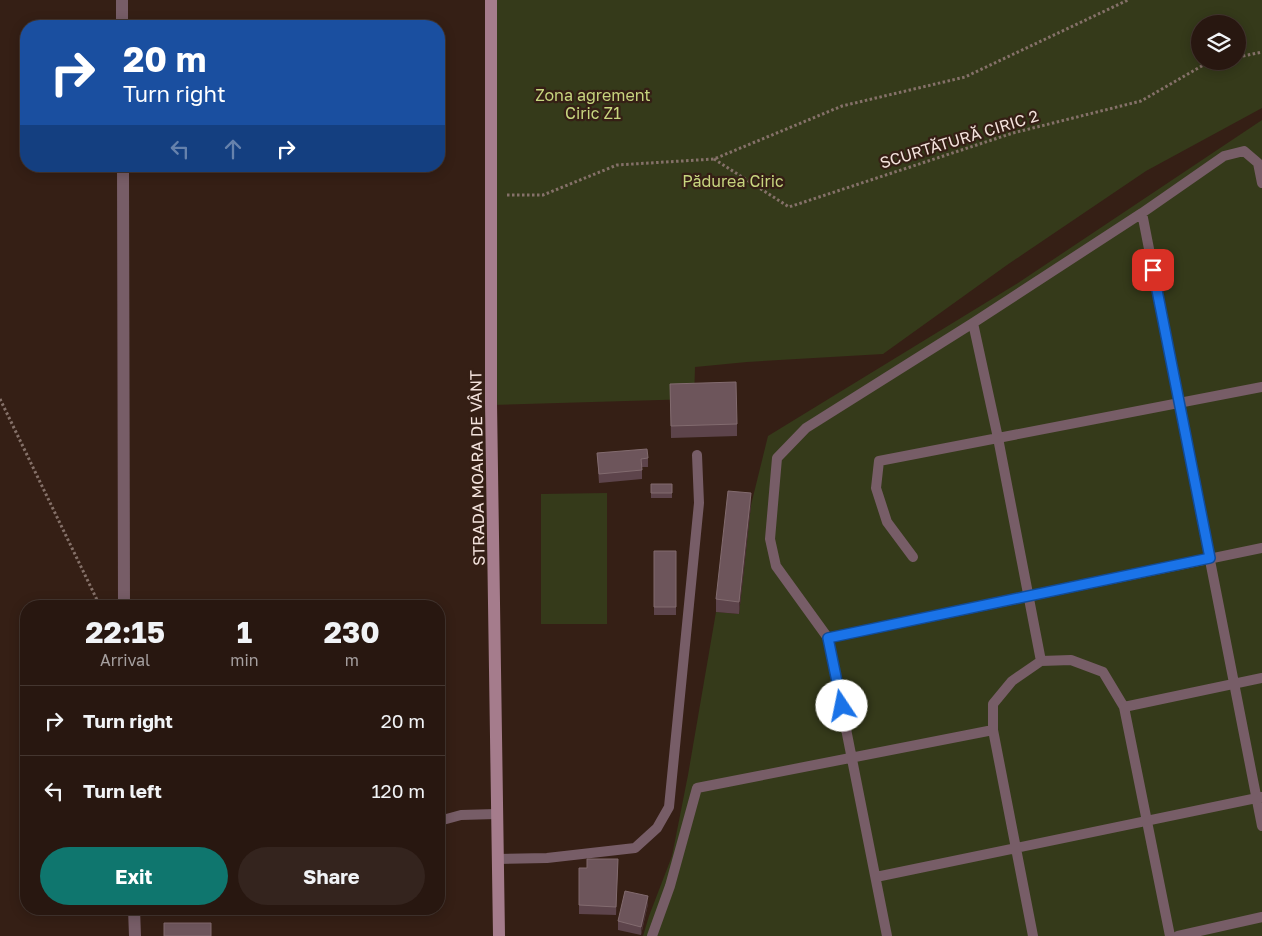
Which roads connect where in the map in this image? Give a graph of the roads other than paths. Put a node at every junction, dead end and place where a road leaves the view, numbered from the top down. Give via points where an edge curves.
1 (122, 0) edge
2 (491, 0) edge
3 (122, 20) edge
4 (123, 172) edge
5 (1262, 183) edge
6 (1142, 214) junction
7 (973, 323) junction
8 (1262, 387) edge
9 (1180, 402) junction
10 (998, 438) junction
11 (697, 455) dead end
12 (1262, 548) edge
13 (913, 557) dead end
14 (1210, 558) junction
15 (1029, 596) junction
16 (124, 600) edge
17 (828, 638) junction
18 (1041, 661) junction
19 (1262, 678) edge
20 (1235, 684) junction
21 (1124, 707) junction
22 (993, 730) junction
23 (852, 758) junction
24 (1259, 798) edge
25 (496, 814) junction
26 (445, 819) edge
27 (1147, 820) junction
28 (1262, 826) edge
29 (1016, 847) junction
30 (497, 859) junction
31 (876, 877) junction
32 (134, 915) edge
33 (1262, 917) edge
34 (135, 936) edge
35 (499, 936) edge
36 (652, 936) edge
37 (887, 936) edge
38 (1033, 936) edge
39 (1170, 936) edge
40 (1178, 936) edge

1 - 3 street
2 - 25 main road, STRADA MOARA DE VÂNT
4 - 16 street
5 - 6 lane via 1258,164 1244,151 1224,156
6 - 7 lane
6 - 9 lane
7 - 10 lane
7 - 17 lane via 806,428 777,458 770,539 776,566
8 - 9 lane
9 - 10 lane
9 - 14 lane
10 - 13 lane via 879,461 876,488 887,522
10 - 15 lane
11 - 30 lane via 699,503 669,807 657,828 635,848 547,858
12 - 14 lane
14 - 15 lane
14 - 20 lane
15 - 17 lane
15 - 18 lane
17 - 23 lane
18 - 21 lane via 1071,660 1103,672
18 - 22 lane via 1012,681 993,704
19 - 20 lane
20 - 21 lane
20 - 24 lane
21 - 27 lane
22 - 23 lane
22 - 29 lane
23 - 31 lane
23 - 36 lane via 697,788 670,886
24 - 27 lane
24 - 28 lane
25 - 26 lane via 461,815
25 - 30 main road, STRADA MOARA DE VÂNT
27 - 29 lane
27 - 39 lane
29 - 31 lane
29 - 38 lane
30 - 35 main road, STRADA MOARA DE VÂNT
31 - 37 lane
32 - 34 street
33 - 40 lane

